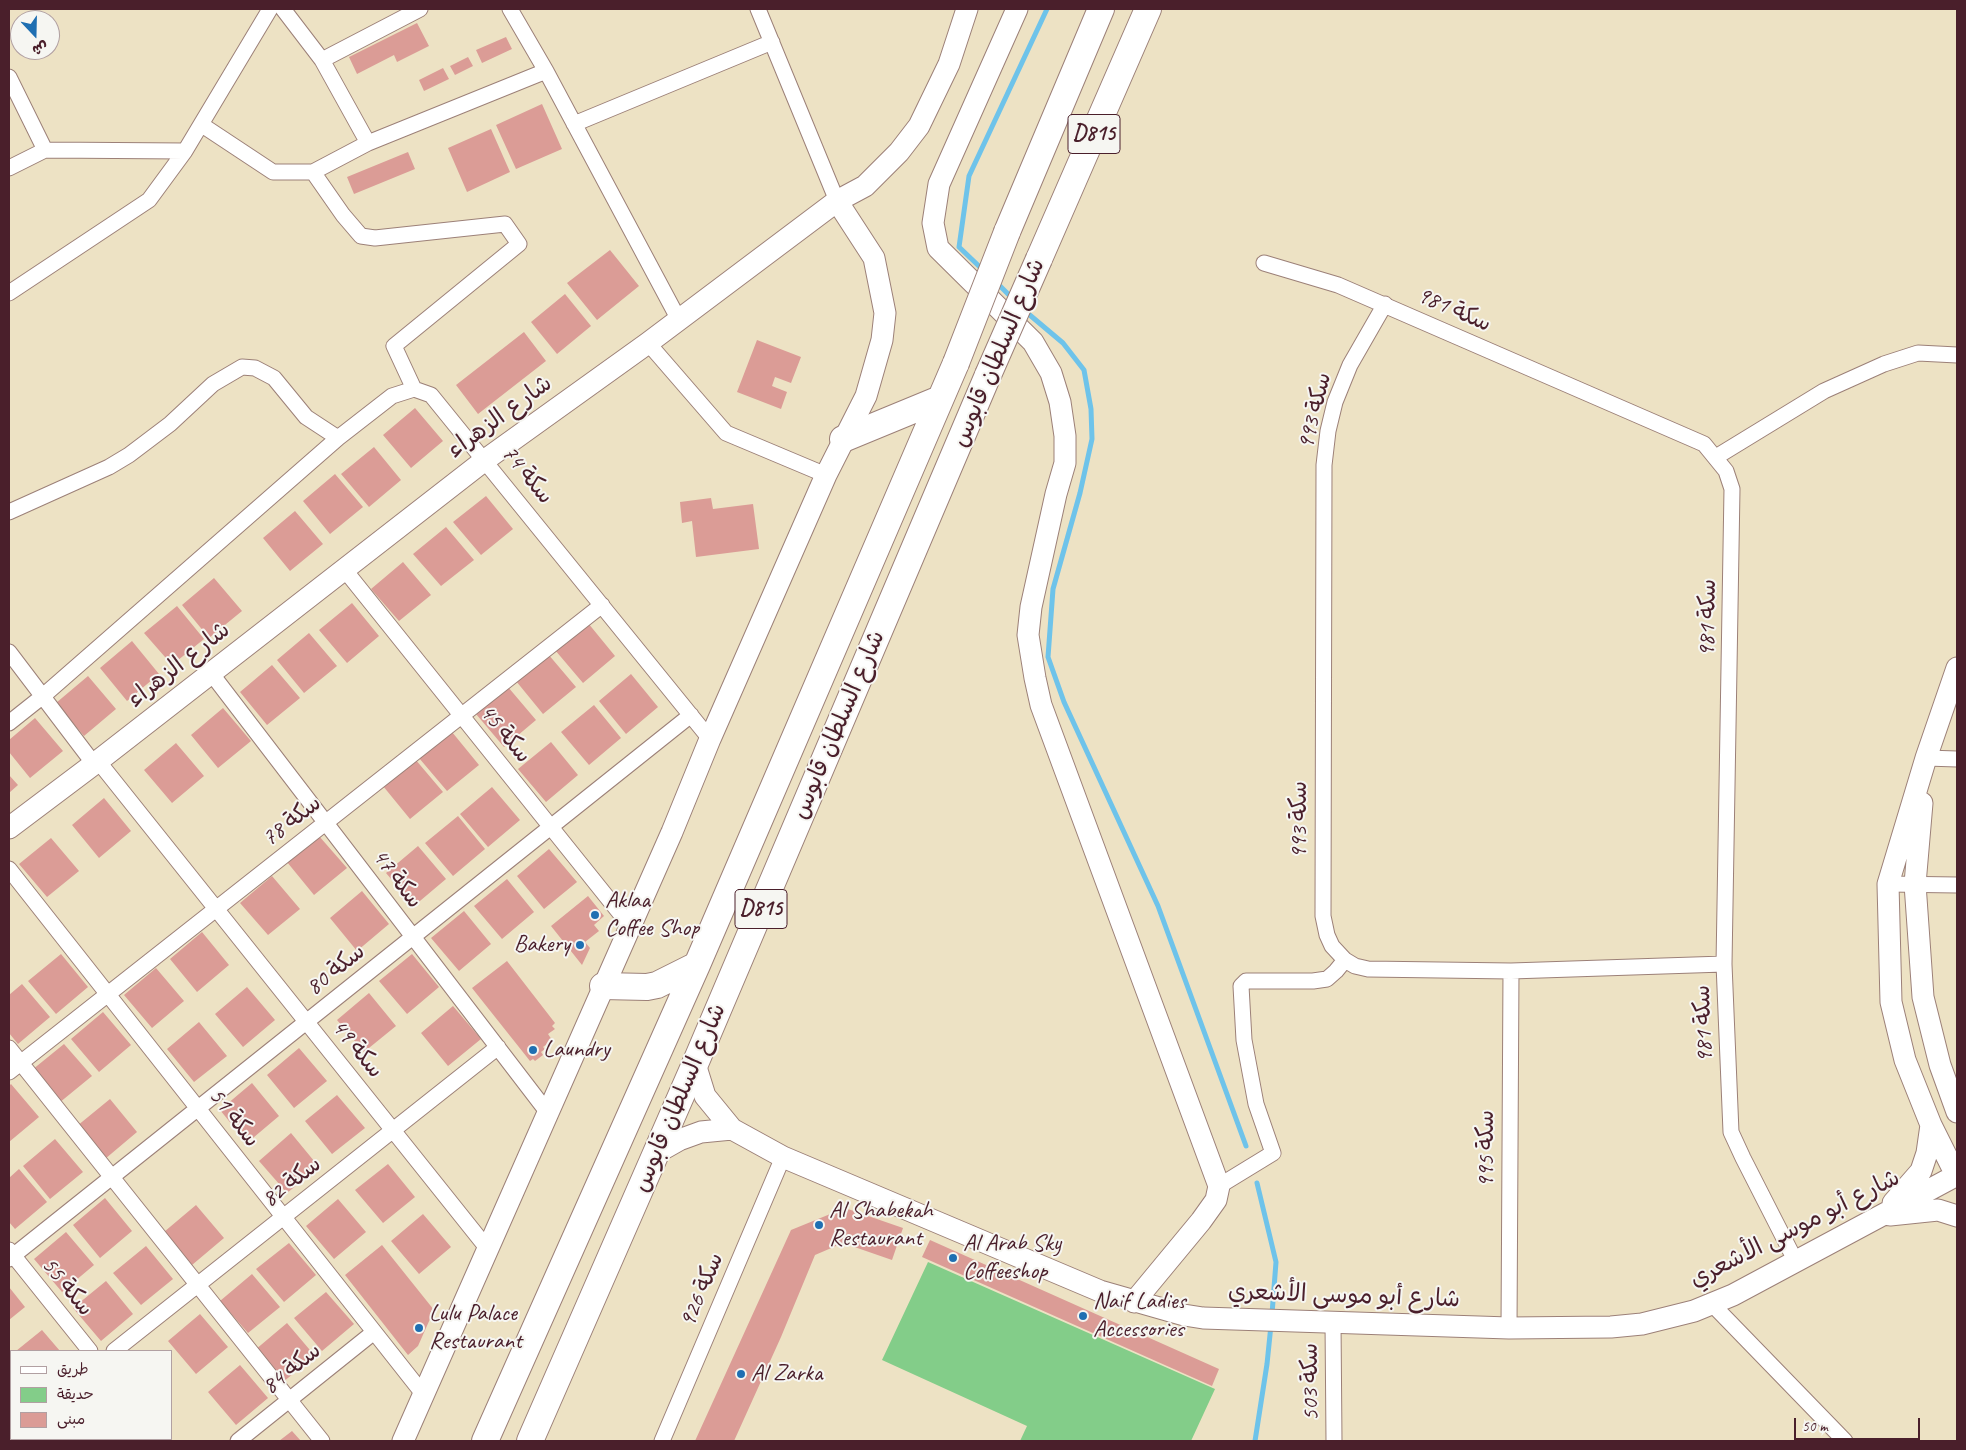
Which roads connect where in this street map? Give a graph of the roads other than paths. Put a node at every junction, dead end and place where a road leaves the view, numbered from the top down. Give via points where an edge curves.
1 (270, 9) edge
2 (282, 9) edge
3 (420, 9) edge
4 (510, 9) edge
5 (758, 9) edge
6 (967, 9) edge
7 (1017, 9) edge
8 (1101, 9) edge
9 (1148, 9) edge
10 (772, 42) junction
11 (322, 60) junction
12 (546, 71) junction
13 (9, 77) edge
14 (202, 124) junction
15 (574, 124) junction
16 (368, 143) junction
17 (45, 150) junction
18 (185, 152) junction
19 (9, 168) edge
20 (313, 172) junction
21 (837, 201) junction
22 (1264, 263) dead end
23 (9, 293) edge
24 (1384, 304) junction
25 (680, 320) junction
26 (648, 343) junction
27 (1957, 355) edge
28 (414, 389) junction
29 (940, 399) junction
30 (338, 438) junction
31 (843, 439) junction
32 (1716, 457) junction
33 (485, 460) junction
34 (826, 475) junction
35 (9, 512) edge
36 (344, 569) junction
37 (602, 605) junction
38 (9, 652) edge
39 (1957, 668) edge
40 (211, 673) junction
41 (42, 696) junction
42 (691, 715) junction
43 (462, 716) junction
44 (9, 723) edge
45 (710, 739) junction
46 (1926, 758) junction
47 (1957, 759) edge
48 (96, 762) junction
49 (326, 823) junction
50 (550, 827) junction
51 (9, 828) edge
52 (9, 869) edge
53 (1888, 884) junction
54 (1915, 884) junction
55 (1957, 885) edge
56 (216, 909) junction
57 (630, 927) junction
58 (413, 937) junction
59 (1345, 960) junction
60 (1724, 964) junction
61 (697, 965) junction
62 (1511, 970) junction
63 (603, 986) junction
64 (108, 994) junction
65 (306, 1022) junction
66 (498, 1047) junction
67 (9, 1048) edge
68 (696, 1064) junction
69 (15, 1067) edge
70 (198, 1108) junction
71 (1957, 1112) edge
72 (548, 1113) junction
73 (1931, 1125) junction
74 (732, 1129) junction
75 (393, 1130) junction
76 (656, 1152) junction
77 (783, 1157) junction
78 (1957, 1176) edge
79 (112, 1177) junction
80 (1219, 1186) junction
81 (1880, 1216) junction
82 (1957, 1216) edge
83 (284, 1217) junction
84 (487, 1248) junction
85 (10, 1255) edge
86 (1796, 1262) junction
87 (198, 1285) junction
88 (1134, 1302) junction
89 (1712, 1304) junction
90 (1324, 1322) junction
91 (1509, 1328) junction
92 (374, 1332) junction
93 (89, 1350) edge
94 (115, 1350) edge
95 (424, 1395) junction
96 (289, 1400) junction
97 (238, 1441) edge
98 (322, 1441) edge
99 (403, 1441) edge
100 (485, 1441) edge
101 (530, 1441) edge
102 (662, 1441) edge
103 (1334, 1441) edge
104 (1845, 1441) edge

1 - 14 street
2 - 11 street
3 - 11 street
4 - 12 street
5 - 10 street
6 - 21 street, شارع الزهراء via 949,64 919,126 899,152 865,186
7 - 80 street via 939,184 933,223 938,248 1033,342 1051,373 1060,402 1065,463 1031,607 1028,635 1034,678 1041,705
8 - 29 highway, شارع السلطان قابوس / D815, bridge
9 - 68 highway, شارع السلطان قابوس / D815, bridge via 988,376
10 - 15 street
10 - 21 street
11 - 16 street
12 - 15 street
12 - 16 street
13 - 17 street
14 - 18 street
14 - 20 street via 273,172
15 - 25 street
16 - 20 street
17 - 18 street
17 - 19 street
18 - 23 street via 149,200
20 - 28 street via 342,215 361,236 376,238 505,224 520,244 394,346
21 - 25 street, شارع الزهراء
21 - 31 street via 874,258 885,312 882,340 866,396
22 - 24 street, سكة 981 via 1338,285
24 - 32 street, سكة 981 via 1704,444
24 - 59 street, سكة 993 via 1350,365 1335,402 1324,465 1323,916 1326,935
25 - 26 street, شارع الزهراء
26 - 33 street, شارع الزهراء
26 - 34 street via 726,433
27 - 32 street via 1918,353 1884,364 1824,391
28 - 30 street via 392,396
28 - 33 street, سكة 74 via 431,395
29 - 31 highway
29 - 61 highway, شارع السلطان قابوس / D815
30 - 35 street via 306,417 274,378 255,368 242,367 212,384 170,424 129,455
30 - 41 street
31 - 34 street
32 - 60 street, سكة 981 via 1726,471 1732,489
33 - 36 street, شارع الزهراء
33 - 37 street, سكة 74
34 - 45 street
36 - 40 street, شارع الزهراء
36 - 43 street, سكة 45
37 - 42 street, سكة 74
37 - 43 street, سكة 78
38 - 41 street, سكة 49
39 - 46 street
40 - 48 street, شارع الزهراء
40 - 49 street, سكة 47
41 - 44 street
41 - 48 street, سكة 49
42 - 45 street, سكة 74
42 - 50 street, سكة 80
43 - 49 street, سكة 78
43 - 50 street, سكة 45
45 - 57 street
46 - 47 street
46 - 53 street
46 - 54 street
48 - 51 street, شارع الزهراء
48 - 56 street, سكة 49
49 - 56 street, سكة 78
49 - 58 street, سكة 47
50 - 57 street, سكة 45
50 - 58 street, سكة 80
52 - 64 street, سكة 51
53 - 54 street
53 - 73 street via 1891,1002 1905,1060
54 - 55 street
54 - 71 street via 1923,998 1940,1065
56 - 64 street, سكة 78
56 - 65 street, سكة 49
57 - 63 street
58 - 65 street, سكة 80
58 - 66 street, سكة 47
59 - 62 street, سكة 993 via 1368,969
59 - 80 street via 1327,979 1246,981 1241,986 1244,1040 1256,1104 1273,1153
60 - 62 street, سكة 993
60 - 86 street, سكة 981 via 1731,1132
61 - 63 highway via 657,985
61 - 100 highway, شارع السلطان قابوس / D815
62 - 91 street, سكة 995
63 - 72 street
64 - 69 street, سكة 78
64 - 70 street, سكة 51
65 - 70 street, سكة 80
65 - 75 street, سكة 49
66 - 72 street, سكة 47
66 - 75 street, سكة 82
67 - 69 street
68 - 74 street, شارع أبو موسى الأشعري via 705,1096
68 - 76 highway, شارع السلطان قابوس / D815
69 - 79 street
70 - 79 street, سكة 80
70 - 83 street, سكة 51
72 - 84 street
73 - 78 street
73 - 81 street via 1921,1171
74 - 76 street via 701,1132
74 - 77 street, شارع أبو موسى الأشعري
75 - 83 street, سكة 82
75 - 84 street, سكة 49
76 - 101 highway, شارع السلطان قابوس / D815
77 - 88 street, شارع أبو موسى الأشعري via 1100,1291
77 - 102 street, سكة 926
78 - 81 street, شارع أبو موسى الأشعري
79 - 85 street, سكة 80
79 - 87 street
80 - 88 street via 1216,1200 1201,1221
81 - 82 street via 1938,1210
81 - 86 street, شارع أبو موسى الأشعري
83 - 87 street, سكة 82
83 - 92 street, سكة 51
84 - 95 street
85 - 93 street, سكة 55
86 - 89 street, شارع أبو موسى الأشعري
87 - 94 street, سكة 82
87 - 96 street
88 - 90 street, شارع أبو موسى الأشعري via 1203,1318
89 - 91 street, شارع أبو موسى الأشعري via 1665,1319 1611,1328
89 - 104 street
90 - 91 street, شارع أبو موسى الأشعري
90 - 103 street, سكة 503
92 - 95 street, سكة 51
92 - 96 street, سكة 84
95 - 99 street
96 - 97 street, سكة 84
96 - 98 street

